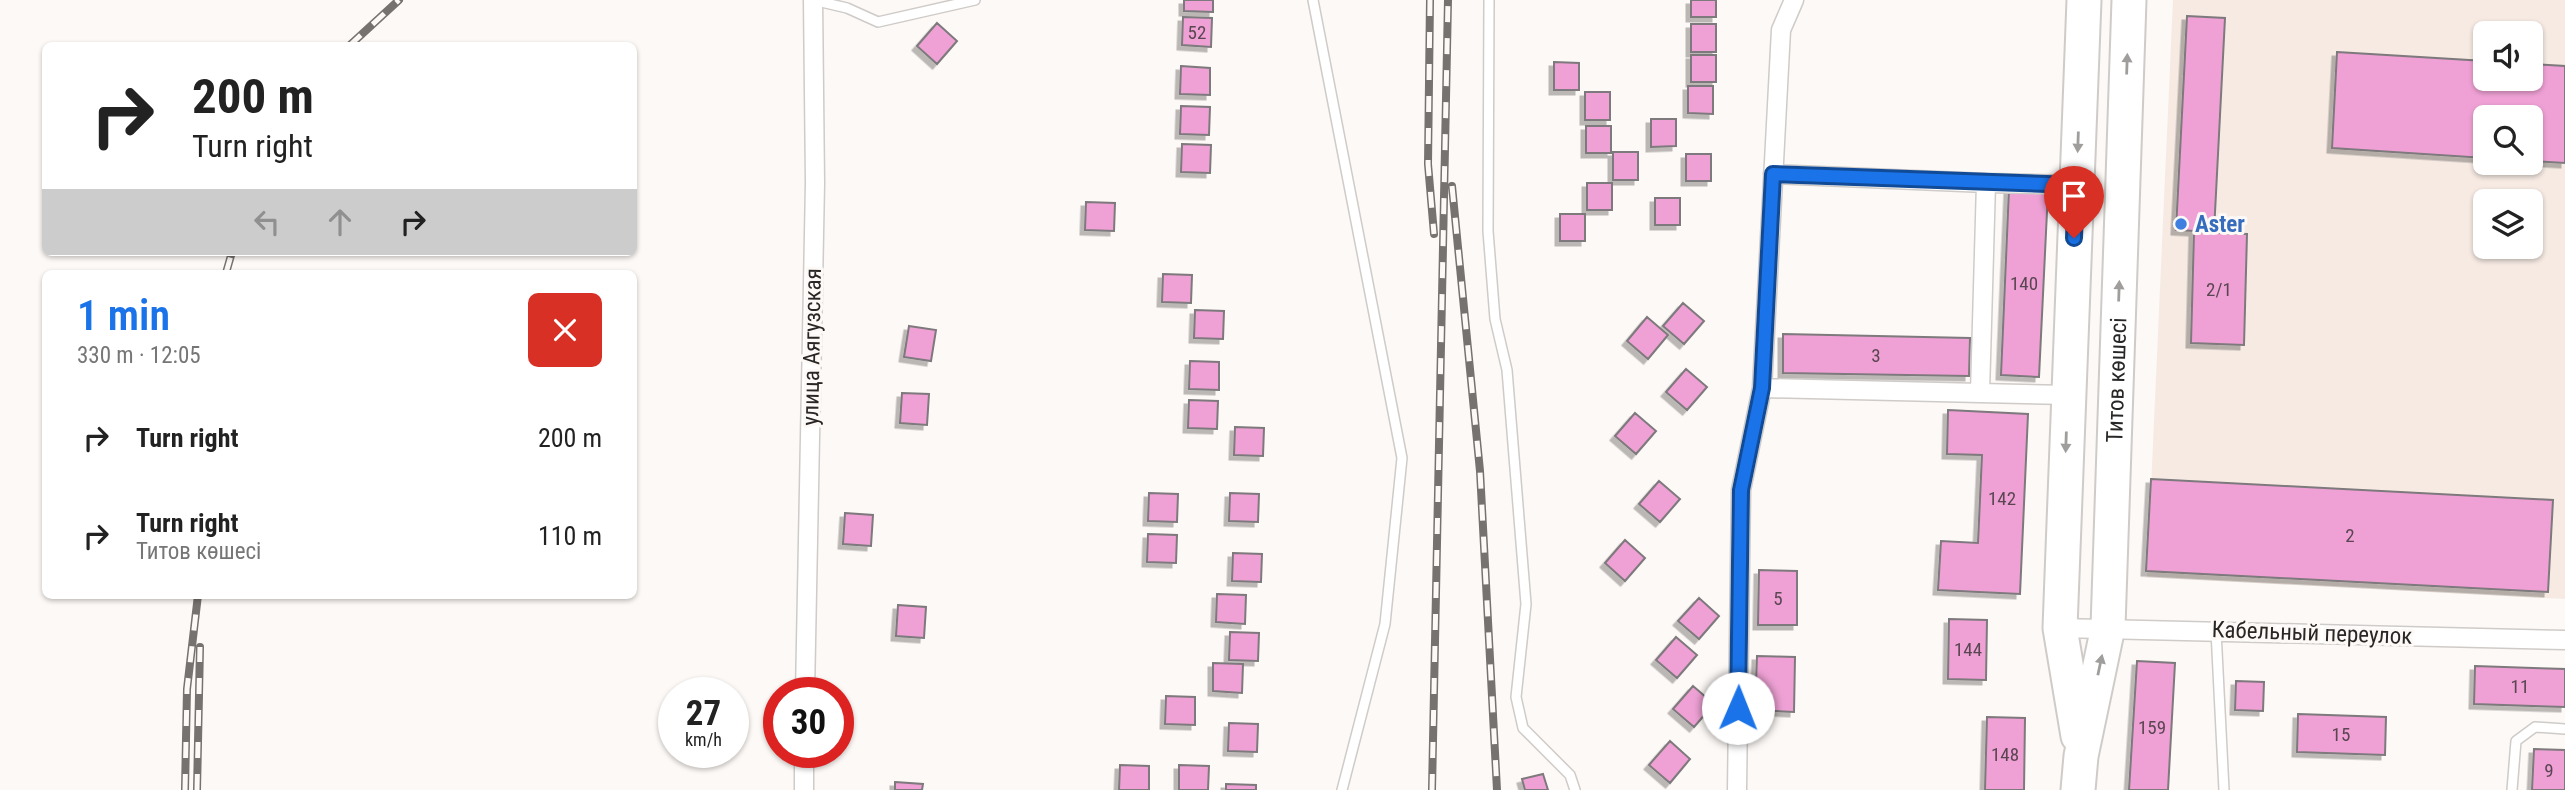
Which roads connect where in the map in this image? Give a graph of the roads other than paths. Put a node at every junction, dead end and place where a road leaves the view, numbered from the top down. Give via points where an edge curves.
1 (813, 0) edge
2 (975, 0) edge
3 (1313, 0) edge
4 (1489, 0) edge
5 (1794, 0) edge
6 (2084, 0) edge
7 (2129, 0) edge
8 (1773, 174) junction
9 (1986, 183) junction
10 (2076, 185) junction
11 (1762, 388) junction
12 (1980, 393) junction
13 (2068, 395) junction
14 (2060, 628) junction
15 (2108, 628) junction
16 (2216, 631) junction
17 (2565, 640) edge
18 (805, 677) edge
19 (2565, 729) edge
20 (2081, 756) junction
21 (804, 768) edge
22 (804, 790) edge
23 (1342, 790) edge
24 (1575, 790) edge
25 (1737, 790) edge
26 (2078, 790) edge
27 (2224, 790) edge
28 (2512, 790) edge

1 - 2 lane via 878,22
1 - 18 street, улица Аягузская via 815,183
3 - 23 lane via 1402,458 1385,624
4 - 24 lane via 1489,231 1495,319 1507,370 1526,604 1516,697 1523,728 1570,775
5 - 8 street via 1781,30
6 -> 10 highway, Титов көшесі
15 -> 7 highway, Титов көшесі
8 - 9 street
8 - 11 street
9 - 10 street
9 - 12 street
10 - 13 highway, Титов көшесі
11 - 12 street
11 - 25 street via 1741,490
12 - 13 street
13 -> 14 highway, Титов көшесі
14 - 15 street, Кабельный переулок
14 - 20 highway, Титов көшесі
15 - 16 street, Кабельный переулок
20 -> 15 highway, Титов көшесі
16 - 17 street, Кабельный переулок
16 - 27 lane
19 - 28 lane via 2535,727 2516,741
20 - 26 highway, Титов көшесі
21 - 22 street

